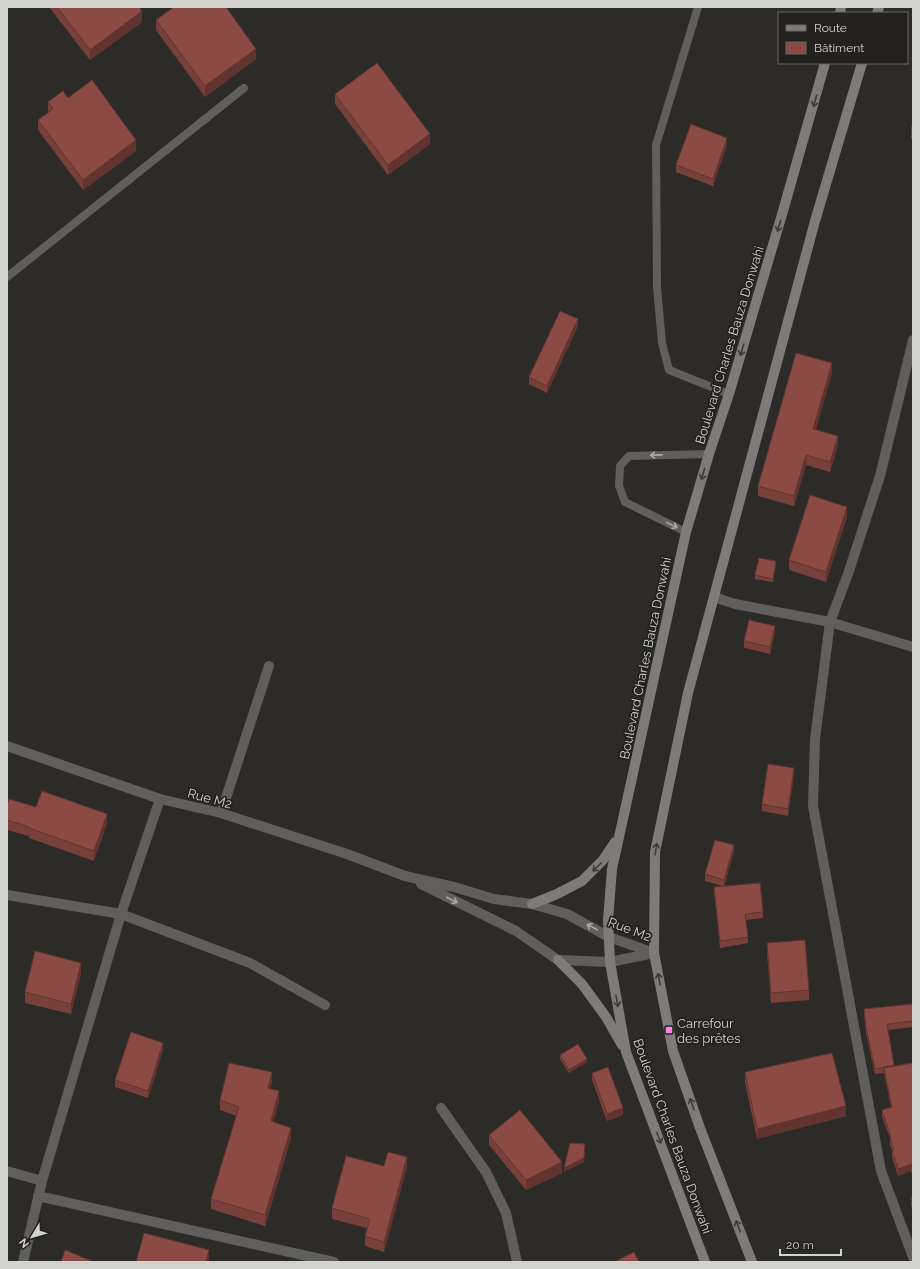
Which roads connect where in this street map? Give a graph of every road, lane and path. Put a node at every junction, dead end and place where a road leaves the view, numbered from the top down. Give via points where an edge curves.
1 (698, 7) edge
2 (825, 64) edge
3 (862, 64) edge
4 (244, 88) dead end
5 (7, 277) edge
6 (913, 340) edge
7 (729, 394) junction
8 (709, 454) junction
9 (686, 532) junction
10 (714, 597) junction
11 (830, 622) junction
12 (913, 647) edge
13 (269, 666) dead end
14 (7, 746) edge
15 (160, 799) junction
16 (221, 813) junction
17 (619, 835) junction
18 (405, 876) junction
19 (7, 895) edge
20 (532, 904) junction
21 (121, 914) junction
22 (609, 937) junction
23 (654, 953) junction
24 (558, 960) junction
25 (610, 962) junction
26 (324, 1005) dead end
27 (626, 1052) junction
28 (442, 1108) dead end
29 (7, 1171) edge
30 (42, 1181) junction
31 (38, 1196) junction
32 (913, 1257) edge
33 (23, 1262) edge
34 (334, 1262) edge
35 (517, 1262) edge
36 (705, 1262) edge
37 (752, 1262) edge

1 - 7 lane via 656,145 657,287 662,343 669,370
2 -> 7 main road, Boulevard Charles Bauza Donwahi
3 - 10 main road via 815,221
4 - 5 lane
6 - 11 street via 880,476
7 - 8 main road, Boulevard Charles Bauza Donwahi
8 -> 9 main road, Boulevard Charles Bauza Donwahi
8 -> 9 lane via 629,456 620,466 619,486 624,502
9 - 17 main road, Boulevard Charles Bauza Donwahi
10 - 11 street via 735,604
23 -> 10 main road via 655,852 688,693
11 - 12 street
11 - 32 street via 815,739 812,806 881,1171
13 - 16 street
14 - 15 street, Rue M2
15 - 16 street, Rue M2
15 - 21 street
16 - 18 street, Rue M2 via 347,854
17 -> 20 main road via 603,860 582,881
17 - 22 main road, Boulevard Charles Bauza Donwahi via 612,869
18 - 20 street, Rue M2 via 494,899
18 -> 24 street, Rue M2 via 516,931
19 - 21 street
22 -> 20 street, Rue M2 via 567,914
21 - 26 street via 250,963
21 - 30 street
22 - 23 street, Rue M2
22 - 25 main road, Boulevard Charles Bauza Donwahi
23 - 25 street, Rue M2
37 -> 23 main road via 673,1051
24 - 25 street, Rue M2
24 - 27 main road via 582,984 606,1017
25 -> 27 main road, Boulevard Charles Bauza Donwahi
27 -> 36 main road, Boulevard Charles Bauza Donwahi
28 - 35 street via 486,1172 506,1213
29 - 30 street
30 - 31 street
31 - 33 street
31 - 34 street

